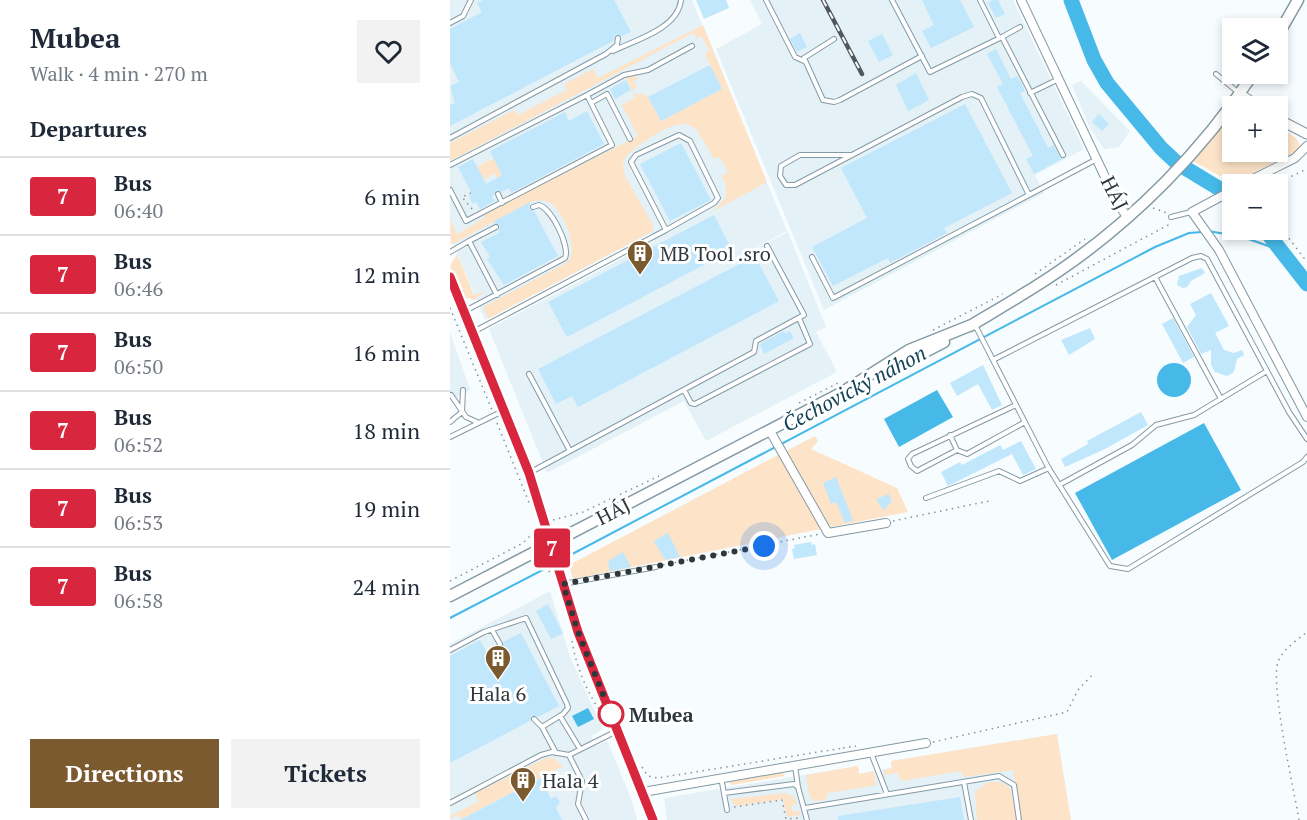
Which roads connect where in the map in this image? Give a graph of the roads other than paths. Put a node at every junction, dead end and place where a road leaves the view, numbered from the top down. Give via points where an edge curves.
1 (471, 0) edge
2 (681, 0) edge
3 (766, 0) edge
4 (892, 0) edge
5 (980, 0) edge
6 (1021, 0) edge
7 (1298, 0) edge
8 (1288, 18) edge
9 (450, 23) edge
10 (1020, 27) dead end
11 (618, 38) dead end
12 (1000, 38) junction
13 (834, 39) dead end
14 (692, 46) dead end
15 (606, 54) junction
16 (922, 56) junction
17 (804, 61) junction
18 (1216, 74) dead end
19 (1059, 79) junction
20 (1246, 84) edge
21 (1030, 93) junction
22 (586, 94) junction
23 (1240, 94) junction
24 (1243, 96) edge
25 (591, 103) junction
26 (1288, 124) edge
27 (1307, 134) edge
28 (450, 138) edge
29 (630, 139) dead end
30 (1307, 146) edge
31 (852, 155) junction
32 (1063, 155) dead end
33 (1097, 159) junction
34 (450, 165) edge
35 (1264, 174) edge
36 (450, 190) edge
37 (498, 194) dead end
38 (1029, 195) junction
39 (1222, 196) edge
40 (502, 203) junction
41 (533, 207) dead end
42 (1191, 212) junction
43 (1127, 217) junction
44 (1171, 217) road end
45 (496, 227) dead end
46 (666, 230) junction
47 (469, 242) junction
48 (767, 246) dead end
49 (450, 252) edge
50 (812, 256) dead end
51 (450, 277) edge
52 (1155, 277) junction
53 (497, 295) junction
54 (464, 312) junction
55 (799, 318) junction
56 (974, 324) junction
57 (472, 332) junction
58 (993, 360) junction
59 (1267, 371) junction
60 (529, 374) dead end
61 (463, 390) dead end
62 (684, 390) junction
63 (451, 395) edge
64 (1221, 399) junction
65 (1016, 405) junction
66 (504, 411) junction
67 (462, 412) junction
68 (1307, 417) edge
69 (450, 422) edge
70 (478, 422) junction
71 (1025, 422) junction
72 (770, 431) junction
73 (950, 435) junction
74 (450, 437) edge
75 (1307, 438) edge
76 (957, 450) junction
77 (570, 451) junction
78 (1307, 457) edge
79 (1049, 468) junction
80 (529, 473) junction
81 (1059, 485) junction
82 (926, 498) dead end
83 (886, 523) road end
84 (550, 543) junction
85 (656, 567) road end
86 (563, 584) junction
87 (450, 596) edge
88 (492, 630) junction
89 (500, 644) dead end
90 (450, 650) edge
91 (560, 716) junction
92 (534, 719) dead end
93 (542, 727) junction
94 (618, 730) junction
95 (926, 743) road end
96 (580, 749) junction
97 (556, 753) junction
98 (870, 753) junction
99 (569, 755) junction
100 (795, 765) junction
101 (721, 777) junction
102 (964, 782) junction
103 (798, 787) junction
104 (643, 792) junction
105 (724, 793) junction
106 (887, 794) junction
107 (450, 803) edge
108 (805, 808) junction
109 (727, 810) dead end
110 (586, 820) edge
111 (653, 820) edge
112 (807, 820) edge
113 (971, 820) edge
114 (1019, 820) edge

1 - 9 lane via 463,16
2 - 15 lane via 677,13 666,25
3 - 17 lane via 795,57
4 - 16 lane
5 - 12 lane
6 - 19 street, HÁJ
7 - 8 main road
10 - 12 lane
11 - 15 lane via 617,45
12 - 16 lane via 932,72
12 - 21 lane
13 - 17 lane via 806,55
14 - 22 lane via 648,70 624,75
15 - 28 lane
16 - 17 lane via 834,102 823,100
18 - 23 lane
19 - 21 lane
19 - 33 street, HÁJ
20 - 23 main road
21 - 32 lane
22 - 25 lane
22 - 34 lane
23 - 24 street
23 - 43 main road via 1170,177
25 - 29 lane via 609,93
25 - 40 lane via 612,146
26 - 27 street
30 - 35 street via 1295,158
31 - 31 lane via 796,156 783,164 780,176 786,185 793,186
31 - 38 lane via 962,97 975,94 981,98
33 - 38 lane
33 - 43 street, HÁJ
36 - 40 lane via 466,221
37 - 40 lane
38 - 50 lane via 833,298
39 - 42 street
41 - 53 lane via 546,208 565,245 566,256
42 - 44 lane
42 - 68 street via 1219,250
43 - 56 main road, HÁJ via 1061,270
45 - 47 lane
46 - 46 lane via 631,162 636,155 681,135 690,141 718,198
46 - 57 lane
47 - 49 lane
47 - 53 lane
48 - 55 lane via 804,315
51 - 54 street
52 - 58 lane
52 - 59 lane via 1192,258 1201,256 1207,260
52 - 64 lane
53 - 54 lane
54 - 57 street
55 - 62 lane via 756,341 754,352
55 - 62 lane via 810,344 695,404
56 - 58 lane
56 - 72 main road, HÁJ
57 - 66 street
58 - 65 lane
59 - 64 lane
59 - 75 lane
60 - 77 lane
61 - 67 lane
62 - 77 lane
63 - 67 lane
64 - 81 lane via 1194,415 1156,425 1132,445
65 - 71 lane
65 - 73 lane
66 - 70 lane
66 - 80 street
67 - 69 lane
67 - 70 lane
70 - 74 lane
71 - 76 lane via 967,453
71 - 79 lane
72 - 83 street via 828,533
72 - 84 main road, HÁJ
73 - 76 lane
73 - 76 lane via 912,454 908,459 911,466 917,471
77 - 80 lane
78 - 81 lane via 1128,569 1110,566
79 - 81 lane
79 - 82 lane via 1020,481 999,471
80 - 84 street
84 - 86 street via 553,569
84 - 87 main road, HÁJ
85 - 86 lane
86 - 94 street
88 - 89 lane
88 - 90 lane
88 - 91 lane via 526,618 567,704
91 - 93 lane
91 - 96 lane
92 - 93 lane
93 - 97 lane
94 - 96 lane
94 - 104 street via 640,768
95 - 98 street
96 - 99 lane
97 - 99 lane
97 - 107 lane via 541,755
98 - 100 street
98 - 106 lane
99 - 110 lane via 582,781 578,804
100 - 101 street
100 - 103 lane
101 - 104 street
101 - 105 lane
102 - 106 lane
102 - 113 lane
102 - 114 lane via 999,776 1012,782
103 - 105 lane via 788,784
103 - 108 lane
104 - 111 street
105 - 109 lane
106 - 108 lane
108 - 112 lane

